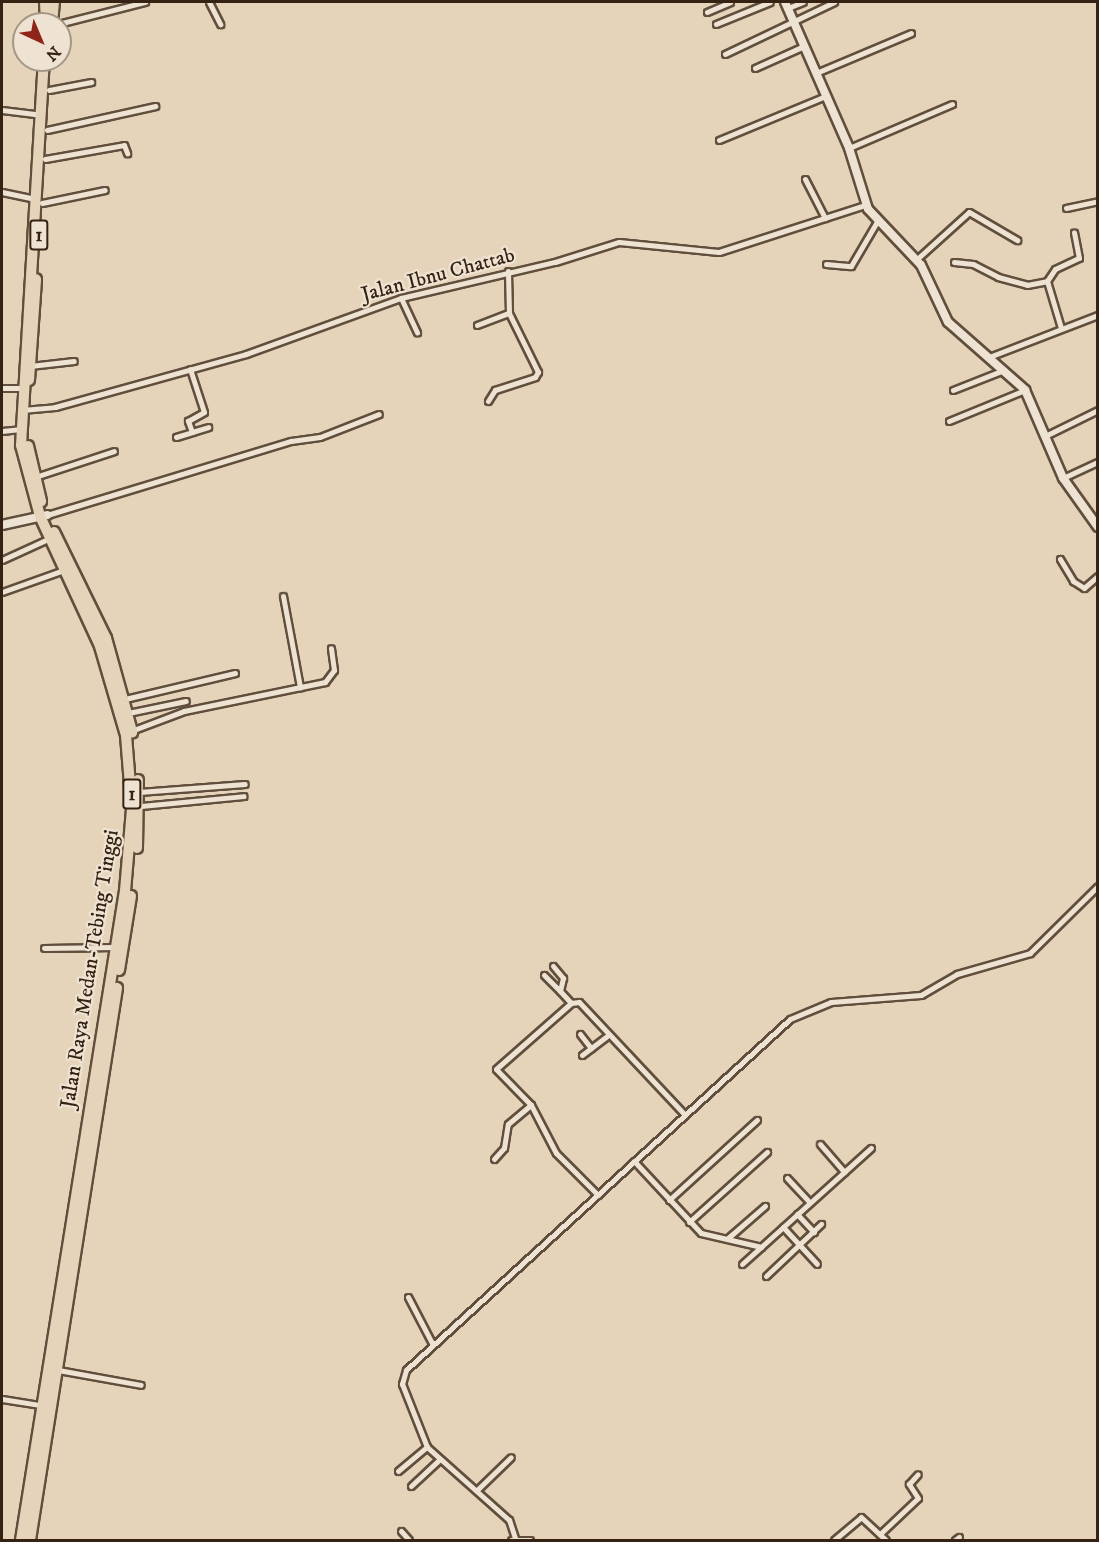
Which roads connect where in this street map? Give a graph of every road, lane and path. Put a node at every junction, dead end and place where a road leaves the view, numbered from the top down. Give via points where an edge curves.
1 (145, 2) edge
2 (209, 2) edge
3 (730, 2) edge
4 (770, 2) edge
5 (803, 2) edge
6 (834, 2) edge
7 (787, 5) edge
8 (707, 12) dead end
9 (72, 20) edge
10 (793, 21) junction
11 (220, 24) dead end
12 (716, 24) dead end
13 (911, 33) dead end
14 (804, 46) junction
15 (725, 54) dead end
16 (755, 68) dead end
17 (44, 72) edge
18 (50, 72) edge
19 (816, 73) junction
20 (91, 82) dead end
21 (49, 90) junction
22 (826, 96) junction
23 (952, 104) dead end
24 (155, 106) dead end
25 (2, 110) edge
26 (42, 115) junction
27 (47, 130) junction
28 (719, 140) dead end
29 (849, 148) junction
30 (127, 153) dead end
31 (45, 159) junction
32 (806, 179) dead end
33 (105, 190) dead end
34 (2, 192) edge
35 (38, 201) junction
36 (1098, 201) edge
37 (866, 205) junction
38 (1066, 208) dead end
39 (825, 218) junction
40 (878, 220) junction
41 (1074, 232) dead end
42 (1017, 240) dead end
43 (917, 259) junction
44 (954, 262) dead end
45 (826, 264) dead end
46 (508, 271) junction
47 (1047, 281) junction
48 (412, 296) junction
49 (401, 298) junction
50 (406, 309) junction
51 (509, 313) junction
52 (1098, 315) edge
53 (477, 325) dead end
54 (1061, 328) junction
55 (417, 333) dead end
56 (989, 357) junction
57 (74, 361) dead end
58 (30, 366) junction
59 (190, 369) junction
60 (1004, 370) junction
61 (2, 388) edge
62 (22, 388) junction
63 (953, 390) dead end
64 (1025, 390) junction
65 (488, 401) dead end
66 (24, 410) junction
67 (1098, 410) edge
68 (380, 414) dead end
69 (949, 421) dead end
70 (208, 427) dead end
71 (20, 429) junction
72 (2, 431) edge
73 (192, 432) junction
74 (1045, 436) junction
75 (176, 437) dead end
76 (114, 452) dead end
77 (1098, 462) edge
78 (34, 477) junction
79 (1063, 478) junction
80 (43, 515) junction
81 (2, 525) edge
82 (1098, 527) edge
83 (50, 538) junction
84 (1060, 559) dead end
85 (2, 560) edge
86 (66, 569) junction
87 (1098, 576) edge
88 (2, 592) edge
89 (283, 596) dead end
90 (331, 648) dead end
91 (235, 673) dead end
92 (300, 687) junction
93 (125, 699) junction
94 (186, 701) dead end
95 (128, 713) junction
96 (131, 730) junction
97 (245, 784) dead end
98 (140, 792) junction
99 (244, 796) dead end
100 (141, 806) junction
101 (1098, 886) edge
102 (116, 947) junction
103 (44, 948) dead end
104 (553, 966) dead end
105 (544, 975) dead end
106 (560, 991) junction
107 (571, 1003) junction
108 (580, 1034) dead end
109 (607, 1036) junction
110 (591, 1048) junction
111 (582, 1055) dead end
112 (531, 1105) junction
113 (685, 1114) junction
114 (757, 1120) dead end
115 (820, 1144) dead end
116 (871, 1148) dead end
117 (767, 1152) dead end
118 (495, 1159) dead end
119 (634, 1161) junction
120 (844, 1172) junction
121 (787, 1178) dead end
122 (598, 1195) junction
123 (669, 1200) junction
124 (809, 1202) junction
125 (765, 1206) dead end
126 (797, 1214) junction
127 (689, 1222) junction
128 (821, 1224) dead end
129 (783, 1227) junction
130 (814, 1232) junction
131 (728, 1238) junction
132 (800, 1245) junction
133 (761, 1247) junction
134 (742, 1264) dead end
135 (817, 1264) dead end
136 (766, 1276) dead end
137 (408, 1297) dead end
138 (433, 1345) junction
139 (56, 1369) junction
140 (141, 1385) dead end
141 (2, 1399) edge
142 (41, 1406) junction
143 (428, 1447) junction
144 (511, 1457) dead end
145 (439, 1460) junction
146 (398, 1471) dead end
147 (918, 1474) dead end
148 (411, 1486) dead end
149 (477, 1490) junction
150 (401, 1531) dead end
151 (880, 1534) junction
152 (21, 1540) edge
153 (30, 1540) edge
154 (409, 1540) edge
155 (513, 1540) edge
156 (530, 1540) edge
157 (834, 1540) edge
158 (886, 1540) edge

1 - 9 street
2 - 11 street
3 - 8 street
4 - 12 street
5 - 7 street
6 - 10 street
7 - 10 street
10 - 14 street
10 - 15 street
13 - 19 street
14 - 16 street
14 - 19 street
17 - 26 highway, Jalan Raya Medan-Tebing Tinggi / 1
18 - 21 highway, Jalan Raya Medan-Tebing Tinggi / 1
19 - 22 street
20 - 21 street
21 - 27 highway, Jalan Raya Medan-Tebing Tinggi / 1
22 - 28 street
22 - 29 street
23 - 29 street
24 - 27 street
25 - 26 street
26 - 35 highway, Jalan Raya Medan-Tebing Tinggi / 1
27 - 31 highway, Jalan Raya Medan-Tebing Tinggi / 1
29 - 37 street
30 - 31 street via 124,145
31 - 35 highway, Jalan Raya Medan-Tebing Tinggi / 1
32 - 39 street
33 - 35 street
34 - 35 street
35 - 58 highway, Jalan Raya Medan-Tebing Tinggi / 1
35 - 62 highway, Jalan Raya Medan-Tebing Tinggi / 1
36 - 38 street
37 - 39 street, Jalan Ibnu Chattab
37 - 40 street
39 - 46 street, Jalan Ibnu Chattab via 728,251 618,242
40 - 43 street
40 - 45 street via 851,266
41 - 47 street via 1079,258 1055,269
42 - 43 street via 969,212
43 - 56 street via 946,318
44 - 47 street via 973,264 998,277 1027,285
46 - 48 street, Jalan Ibnu Chattab
46 - 51 street
47 - 54 street
48 - 49 street, Jalan Ibnu Chattab
48 - 50 street
49 - 50 street
49 - 59 street, Jalan Ibnu Chattab
50 - 55 street
51 - 53 street
51 - 65 street via 538,372 495,390
52 - 54 street
54 - 56 street
56 - 60 street
57 - 58 street
58 - 66 highway, Jalan Raya Medan-Tebing Tinggi / 1
59 - 66 street, Jalan Ibnu Chattab
59 - 73 street via 204,412 188,421
60 - 63 street
60 - 64 street
61 - 62 street
62 - 66 highway, Jalan Raya Medan-Tebing Tinggi / 1
64 - 69 street
64 - 74 street
66 - 71 highway, Jalan Raya Medan-Tebing Tinggi / 1
66 - 78 highway, Jalan Raya Medan-Tebing Tinggi / 1
67 - 74 street
68 - 80 street via 320,437 291,441
70 - 73 street
71 - 72 street
71 - 80 highway, Jalan Raya Medan-Tebing Tinggi / 1 via 27,480
73 - 75 street
74 - 79 street
76 - 78 street
77 - 79 street
78 - 80 highway, Jalan Raya Medan-Tebing Tinggi / 1
79 - 82 street
80 - 81 street
80 - 83 highway, Jalan Raya Medan-Tebing Tinggi / 1
80 - 93 highway, Jalan Raya Medan-Tebing Tinggi / 1 via 106,638
83 - 85 street
83 - 86 highway, Jalan Raya Medan-Tebing Tinggi / 1
84 - 87 street via 1073,581 1084,588
86 - 88 street
86 - 102 highway, Jalan Raya Medan-Tebing Tinggi / 1 via 100,646 123,726 132,777 131,846
89 - 92 street
90 - 92 street via 330,678
91 - 93 street
92 - 96 street via 184,711
93 - 95 highway, Jalan Raya Medan-Tebing Tinggi / 1
94 - 95 street
95 - 96 highway, Jalan Raya Medan-Tebing Tinggi / 1
96 - 98 highway, Jalan Raya Medan-Tebing Tinggi / 1
97 - 98 street
98 - 100 highway, Jalan Raya Medan-Tebing Tinggi / 1
99 - 100 street
100 - 139 highway, Jalan Raya Medan-Tebing Tinggi / 1 via 128,921
101 - 113 street via 1026,954 957,974 921,995 831,1002 800,1013
102 - 103 street
102 - 142 highway, Jalan Raya Medan-Tebing Tinggi / 1
104 - 106 street via 563,978
105 - 106 street
106 - 107 street
107 - 109 street via 582,1003
107 - 112 street via 496,1069
108 - 110 street
109 - 110 street
109 - 113 street via 629,1059 644,1066
110 - 111 street
112 - 118 street via 506,1127 504,1148
112 - 122 street via 552,1148
113 - 119 street
114 - 123 street
115 - 120 street
116 - 120 street
117 - 127 street
119 - 122 street
119 - 123 street
120 - 124 street
121 - 124 street
122 - 138 street
123 - 127 street
124 - 126 street
125 - 131 street
126 - 129 street
126 - 130 street
127 - 131 street via 701,1233
128 - 130 street
129 - 132 street
129 - 133 street
130 - 132 street
131 - 133 street
132 - 135 street
132 - 136 street
133 - 134 street
137 - 138 street
138 - 143 street via 402,1377
139 - 140 street
139 - 153 highway, Jalan Raya Medan-Tebing Tinggi / 1
141 - 142 street
142 - 152 highway, Jalan Raya Medan-Tebing Tinggi / 1
143 - 145 street
143 - 146 street
144 - 149 street
145 - 148 street
145 - 149 street
147 - 151 street via 909,1484 918,1498
149 - 155 street via 512,1524
150 - 154 street
151 - 157 street via 861,1517
151 - 158 street
155 - 156 street

